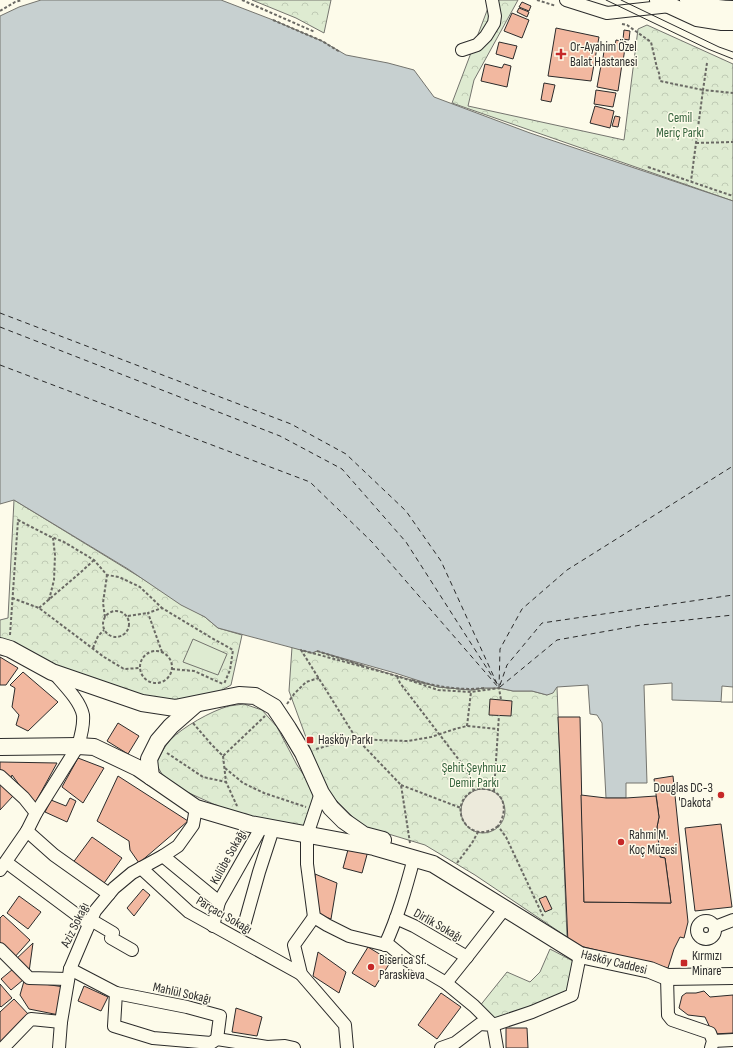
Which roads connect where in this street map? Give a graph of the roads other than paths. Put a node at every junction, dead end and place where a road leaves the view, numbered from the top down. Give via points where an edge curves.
1 (492, 0) edge
2 (688, 0) edge
3 (562, 3) edge
4 (664, 3) edge
5 (733, 9) edge
6 (733, 22) edge
7 (462, 50) dead end
8 (5, 648) edge
9 (52, 672) junction
10 (191, 709) junction
11 (78, 746) junction
12 (0, 747) edge
13 (0, 776) edge
14 (151, 777) junction
15 (321, 793) junction
16 (196, 808) junction
17 (36, 814) junction
18 (267, 828) junction
19 (27, 831) junction
20 (307, 835) junction
21 (412, 853) junction
22 (163, 856) junction
23 (3, 866) edge
24 (141, 868) junction
25 (109, 894) junction
26 (486, 897) junction
27 (219, 902) junction
28 (505, 908) junction
29 (314, 917) junction
30 (396, 918) junction
31 (733, 920) edge
32 (90, 922) junction
33 (245, 922) dead end
34 (213, 926) junction
35 (715, 927) dead end
36 (385, 945) junction
37 (0, 949) edge
38 (132, 950) dead end
39 (580, 955) junction
40 (467, 957) junction
41 (69, 974) junction
42 (301, 974) junction
43 (733, 976) edge
44 (667, 977) junction
45 (446, 983) junction
46 (116, 993) junction
47 (61, 1022) junction
48 (493, 1025) junction
49 (217, 1039) junction
50 (733, 1040) edge
51 (152, 1043) edge
52 (712, 1045) edge
53 (456, 1046) edge
54 (3, 1048) edge
55 (59, 1048) edge
56 (294, 1048) edge
57 (347, 1048) edge
58 (441, 1048) edge
59 (496, 1048) edge

1 - 7 street via 494,23 478,45
2 - 5 main road via 705,6
3 - 4 street via 607,13
4 - 6 main road via 697,18
8 - 9 main road
9 - 10 main road via 142,703
9 - 11 street via 75,698 83,715 82,734
10 - 14 main road via 170,726 158,741 149,759
10 - 15 main road via 239,695 255,696 280,706 288,728 303,753
11 - 12 main road
11 - 14 main road via 94,747
11 - 17 street
13 - 17 street via 24,798
14 - 16 main road
15 - 20 street
15 - 21 main road via 344,821 364,835
16 - 18 main road
16 - 22 street, Aziz Sokağı via 193,825 178,846
17 - 19 street
18 - 20 main road
18 - 27 street, Kulübe Sokağı
18 - 33 street
19 - 23 street
19 - 25 street via 54,855
20 - 21 main road
20 - 29 street via 307,864
21 - 26 main road
21 - 26 main road via 423,852 448,865
21 - 30 street via 406,886
22 - 24 street, Aziz Sokağı
22 - 27 street
23 - 32 street
24 - 25 street, Aziz Sokağı
24 - 34 street, Parçacı Sokağı via 188,912
25 - 32 street, Aziz Sokağı via 95,911
26 - 28 main road, Hasköy Caddesi
27 - 34 street, Kulübe Sokağı
28 - 39 main road, Hasköy Caddesi
28 - 40 street
29 - 36 street via 349,936
29 - 42 street via 294,945
30 - 36 street
30 - 40 street, Dirlik Sokağı
31 - 35 street
32 - 38 street via 113,933 111,938
32 - 41 street, Aziz Sokağı
34 - 42 street, Parçacı Sokağı
36 - 45 street
37 - 41 street via 28,978
39 - 44 main road, Hasköy Caddesi via 650,970
39 - 48 street via 572,995
40 - 45 street
41 - 46 street
41 - 47 street, Aziz Sokağı
42 - 57 street via 345,1025
43 - 44 main road, Hasköy Caddesi
44 - 52 street via 668,1015 672,1020 710,1033
45 - 48 street
46 - 49 street, Mahlül Sokağı via 220,1016
46 - 51 street via 114,1026
47 - 54 street via 31,1019
47 - 55 street, Aziz Sokağı
48 - 53 street via 480,1024
48 - 59 street
49 - 51 street via 211,1043
49 - 56 street via 267,1047
50 - 52 street
53 - 58 street

